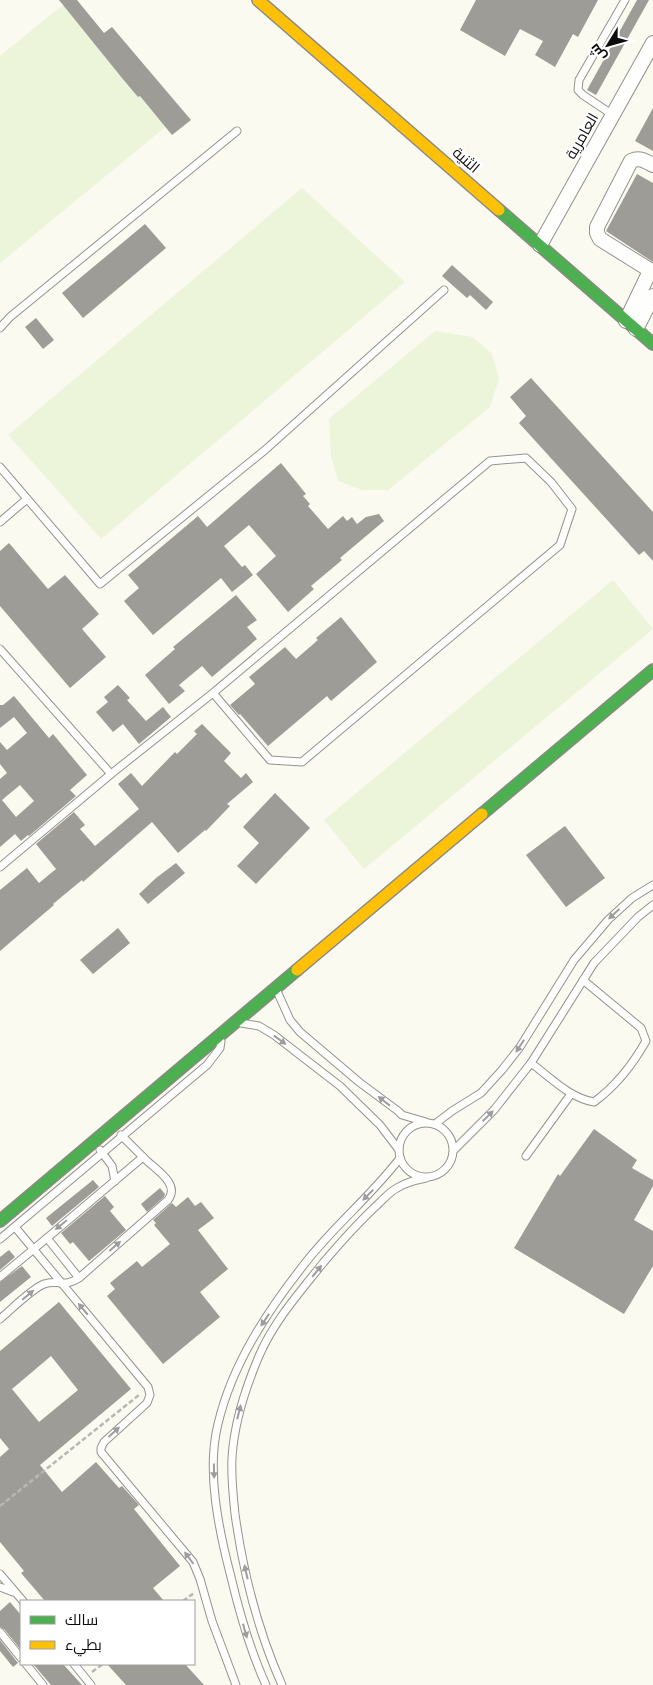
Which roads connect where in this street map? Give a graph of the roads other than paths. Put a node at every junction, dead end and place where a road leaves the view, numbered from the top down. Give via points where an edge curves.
1 (258, 0) edge
2 (625, 0) edge
3 (652, 48) edge
4 (612, 115) junction
5 (237, 131) dead end
6 (653, 165) edge
7 (540, 245) junction
8 (652, 272) edge
9 (444, 290) dead end
10 (653, 296) edge
11 (631, 325) junction
12 (0, 328) edge
13 (653, 344) edge
14 (0, 467) edge
15 (27, 499) junction
16 (0, 522) edge
17 (1, 653) edge
18 (653, 670) edge
19 (213, 693) junction
20 (111, 774) junction
21 (0, 867) edge
22 (653, 885) edge
23 (653, 905) edge
24 (583, 980) junction
25 (276, 988) junction
26 (236, 1023) junction
27 (221, 1037) junction
28 (531, 1063) junction
29 (571, 1094) junction
30 (426, 1122) junction
31 (435, 1124) junction
32 (114, 1125) junction
33 (122, 1137) junction
34 (93, 1142) junction
35 (399, 1150) junction
36 (454, 1150) junction
37 (103, 1153) junction
38 (526, 1156) dead end
39 (143, 1157) junction
40 (400, 1158) junction
41 (426, 1178) junction
42 (115, 1182) junction
43 (0, 1221) edge
44 (15, 1227) junction
45 (47, 1238) junction
46 (0, 1239) edge
47 (32, 1249) junction
48 (0, 1277) edge
49 (78, 1278) junction
50 (61, 1284) junction
51 (0, 1319) edge
52 (0, 1574) edge
53 (0, 1587) edge
54 (16, 1593) junction
55 (22, 1600) edge
56 (0, 1632) edge
57 (20, 1657) edge
58 (27, 1665) edge
59 (75, 1665) edge
60 (44, 1685) edge
61 (91, 1685) edge
62 (236, 1685) edge
63 (266, 1685) edge
64 (282, 1685) edge

1 - 7 street, الثنية
2 - 4 lane via 578,84 583,95
3 - 4 street, العامرية
4 - 7 street, العامرية
5 - 12 lane
6 - 8 street via 642,159 631,161 597,227 600,239
7 - 11 street, الثنية
8 - 11 street
9 - 15 lane via 265,450 100,584
10 - 11 street
11 - 13 street, الثنية
14 - 15 lane
15 - 16 lane
17 - 20 lane
18 - 25 street
19 - 19 lane via 270,760 302,762 560,545 572,509 526,458 490,461
19 - 20 lane
20 - 21 lane
22 -> 31 lane via 632,898 608,920 574,960 520,1046 492,1082
23 - 24 lane via 594,963
24 - 28 lane
24 - 29 lane via 641,1028 646,1041 608,1092 594,1102
25 - 26 street
30 -> 25 lane via 402,1115 300,1032 290,1020
26 - 27 street
26 -> 35 lane via 259,1026 294,1050 366,1110
27 - 32 street
27 - 33 lane via 220,1048 212,1060
28 - 29 lane
36 -> 28 lane via 494,1110
29 - 38 lane
30 - 31 lane
30 - 35 lane via 404,1134
31 - 36 lane via 449,1134
32 - 33 lane
32 - 34 street
33 - 37 lane
33 - 39 lane
34 - 37 lane
34 - 43 street
35 - 40 lane
36 - 41 lane via 448,1167 442,1173
37 - 42 lane via 112,1166
37 - 44 lane
39 - 42 lane
49 -> 39 lane via 171,1197 170,1184
40 - 41 lane via 410,1172
40 -> 63 lane via 334,1228 274,1306 251,1341 229,1388 217,1424 214,1468 220,1532 246,1637
64 -> 41 lane via 260,1626 238,1533 231,1473 239,1410 272,1331 312,1277 347,1234 395,1189
42 -> 45 lane
44 - 46 lane
44 - 47 lane
45 - 47 lane
45 - 49 lane
47 - 48 lane
47 - 50 lane
49 - 50 lane
51 -> 50 lane via 40,1286 53,1282
62 -> 50 lane via 193,1562 101,1452 104,1442 147,1403 148,1388
52 - 54 lane
53 - 54 lane
54 - 55 lane
56 - 57 lane
58 - 60 lane
59 - 61 lane

